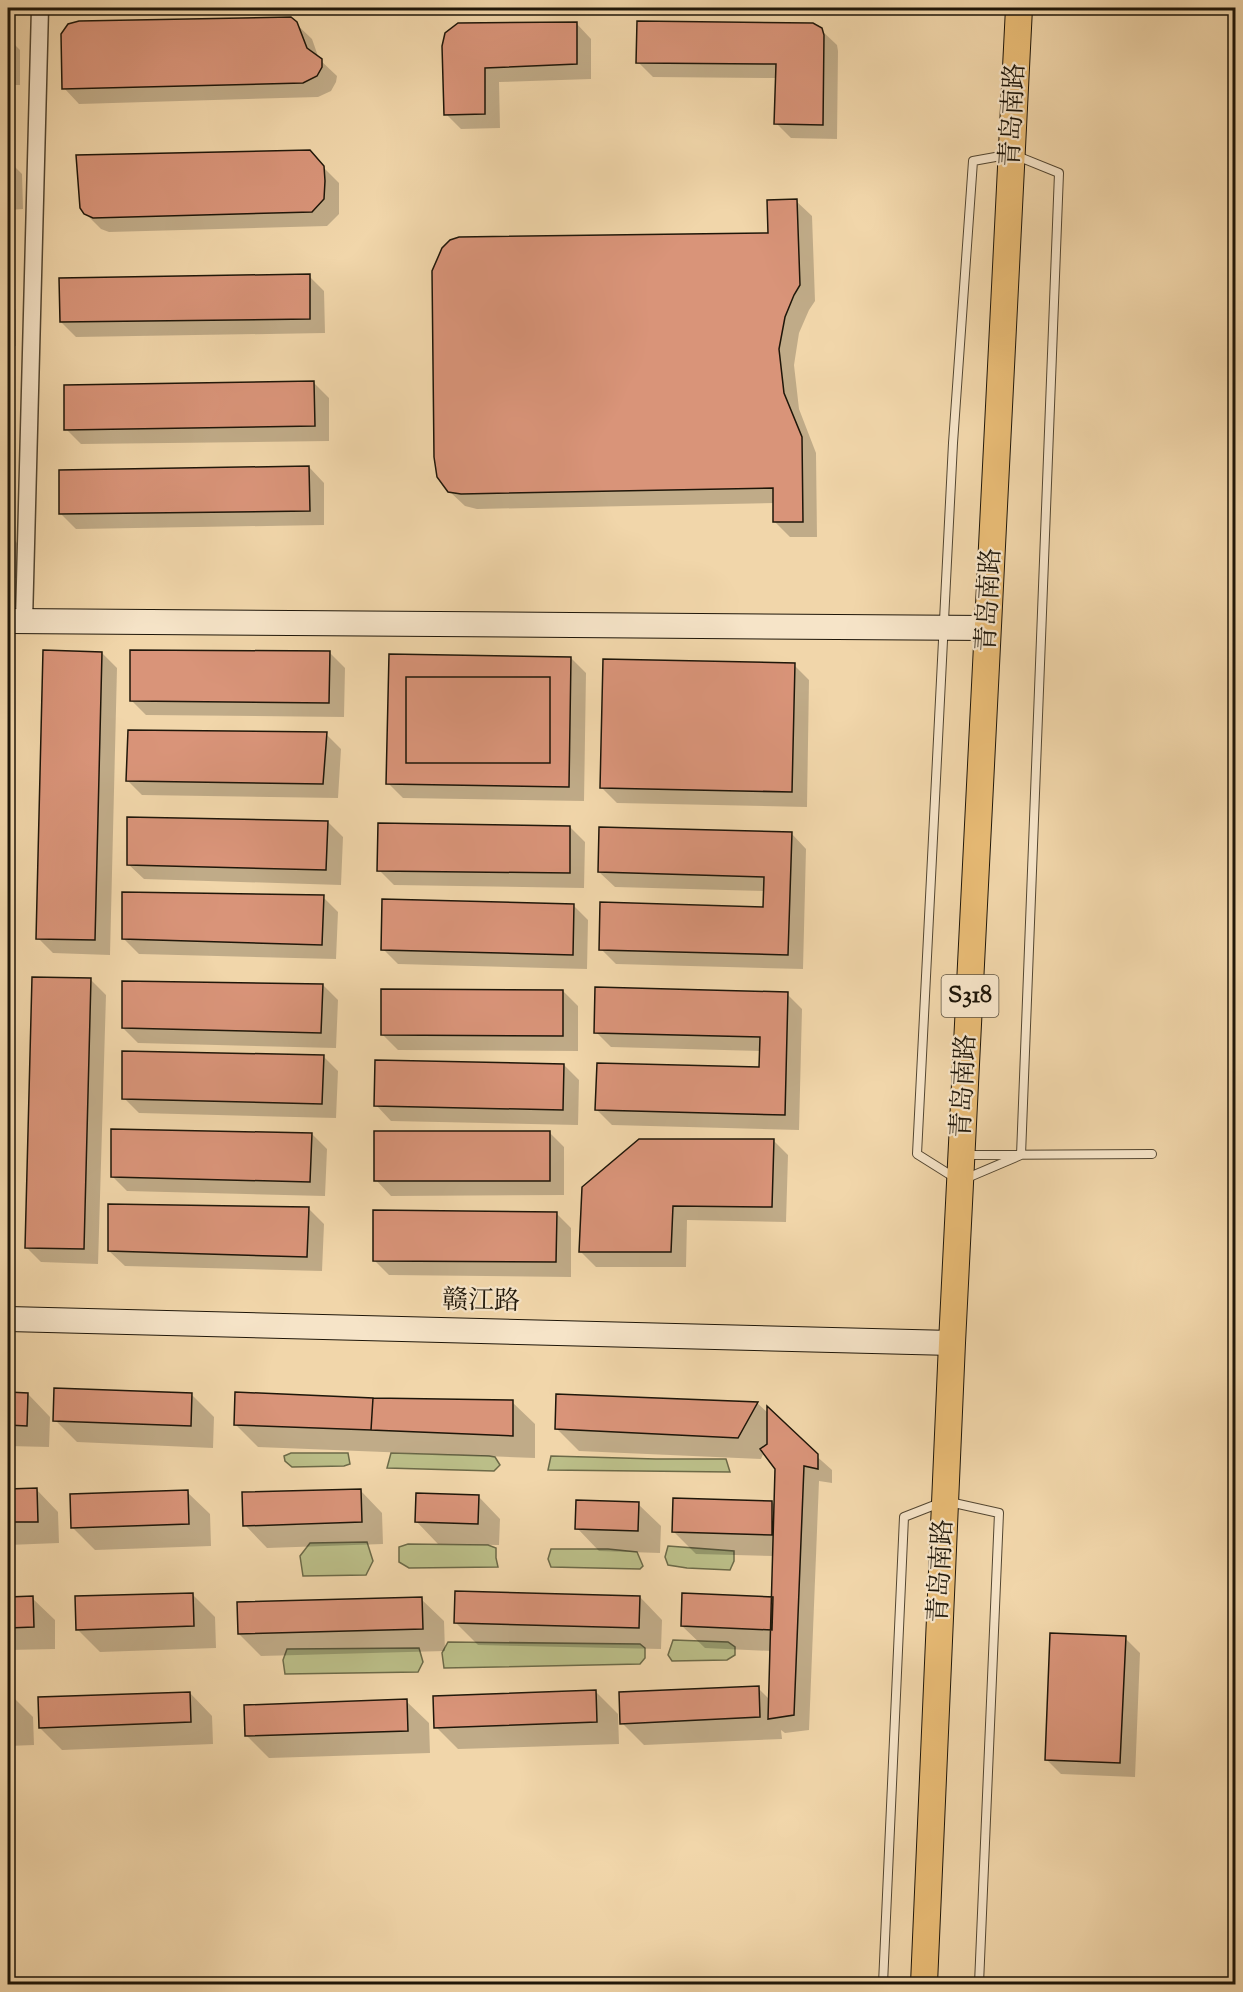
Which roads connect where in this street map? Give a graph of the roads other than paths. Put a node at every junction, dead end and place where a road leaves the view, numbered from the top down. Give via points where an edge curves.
1 (40, 8) edge
2 (1019, 8) edge
3 (1012, 154) junction
4 (16, 621) edge
5 (943, 627) junction
6 (988, 628) junction
7 (1152, 1154) dead end
8 (961, 1155) junction
9 (1021, 1155) junction
10 (960, 1181) junction
11 (8, 1319) edge
12 (952, 1343) junction
13 (945, 1501) junction
14 (883, 1984) edge
15 (924, 1984) edge
16 (979, 1984) edge

1 - 4 street
2 - 3 main road, 青岛南路 / S318
3 - 5 lane via 973,161
3 - 6 main road, 青岛南路 / S318
3 - 9 lane via 1059,173
4 - 5 street
5 - 6 street
5 - 10 lane via 917,1154
6 - 8 main road, 青岛南路 / S318
7 - 9 lane
8 - 9 lane
8 - 10 main road, 青岛南路 / S318
9 - 10 lane
10 - 12 main road, 青岛南路 / S318
11 - 12 street, 赣江路
12 - 13 main road, 青岛南路 / S318
13 - 14 lane via 904,1517
13 - 15 main road, 青岛南路 / S318
13 - 16 lane via 999,1513

